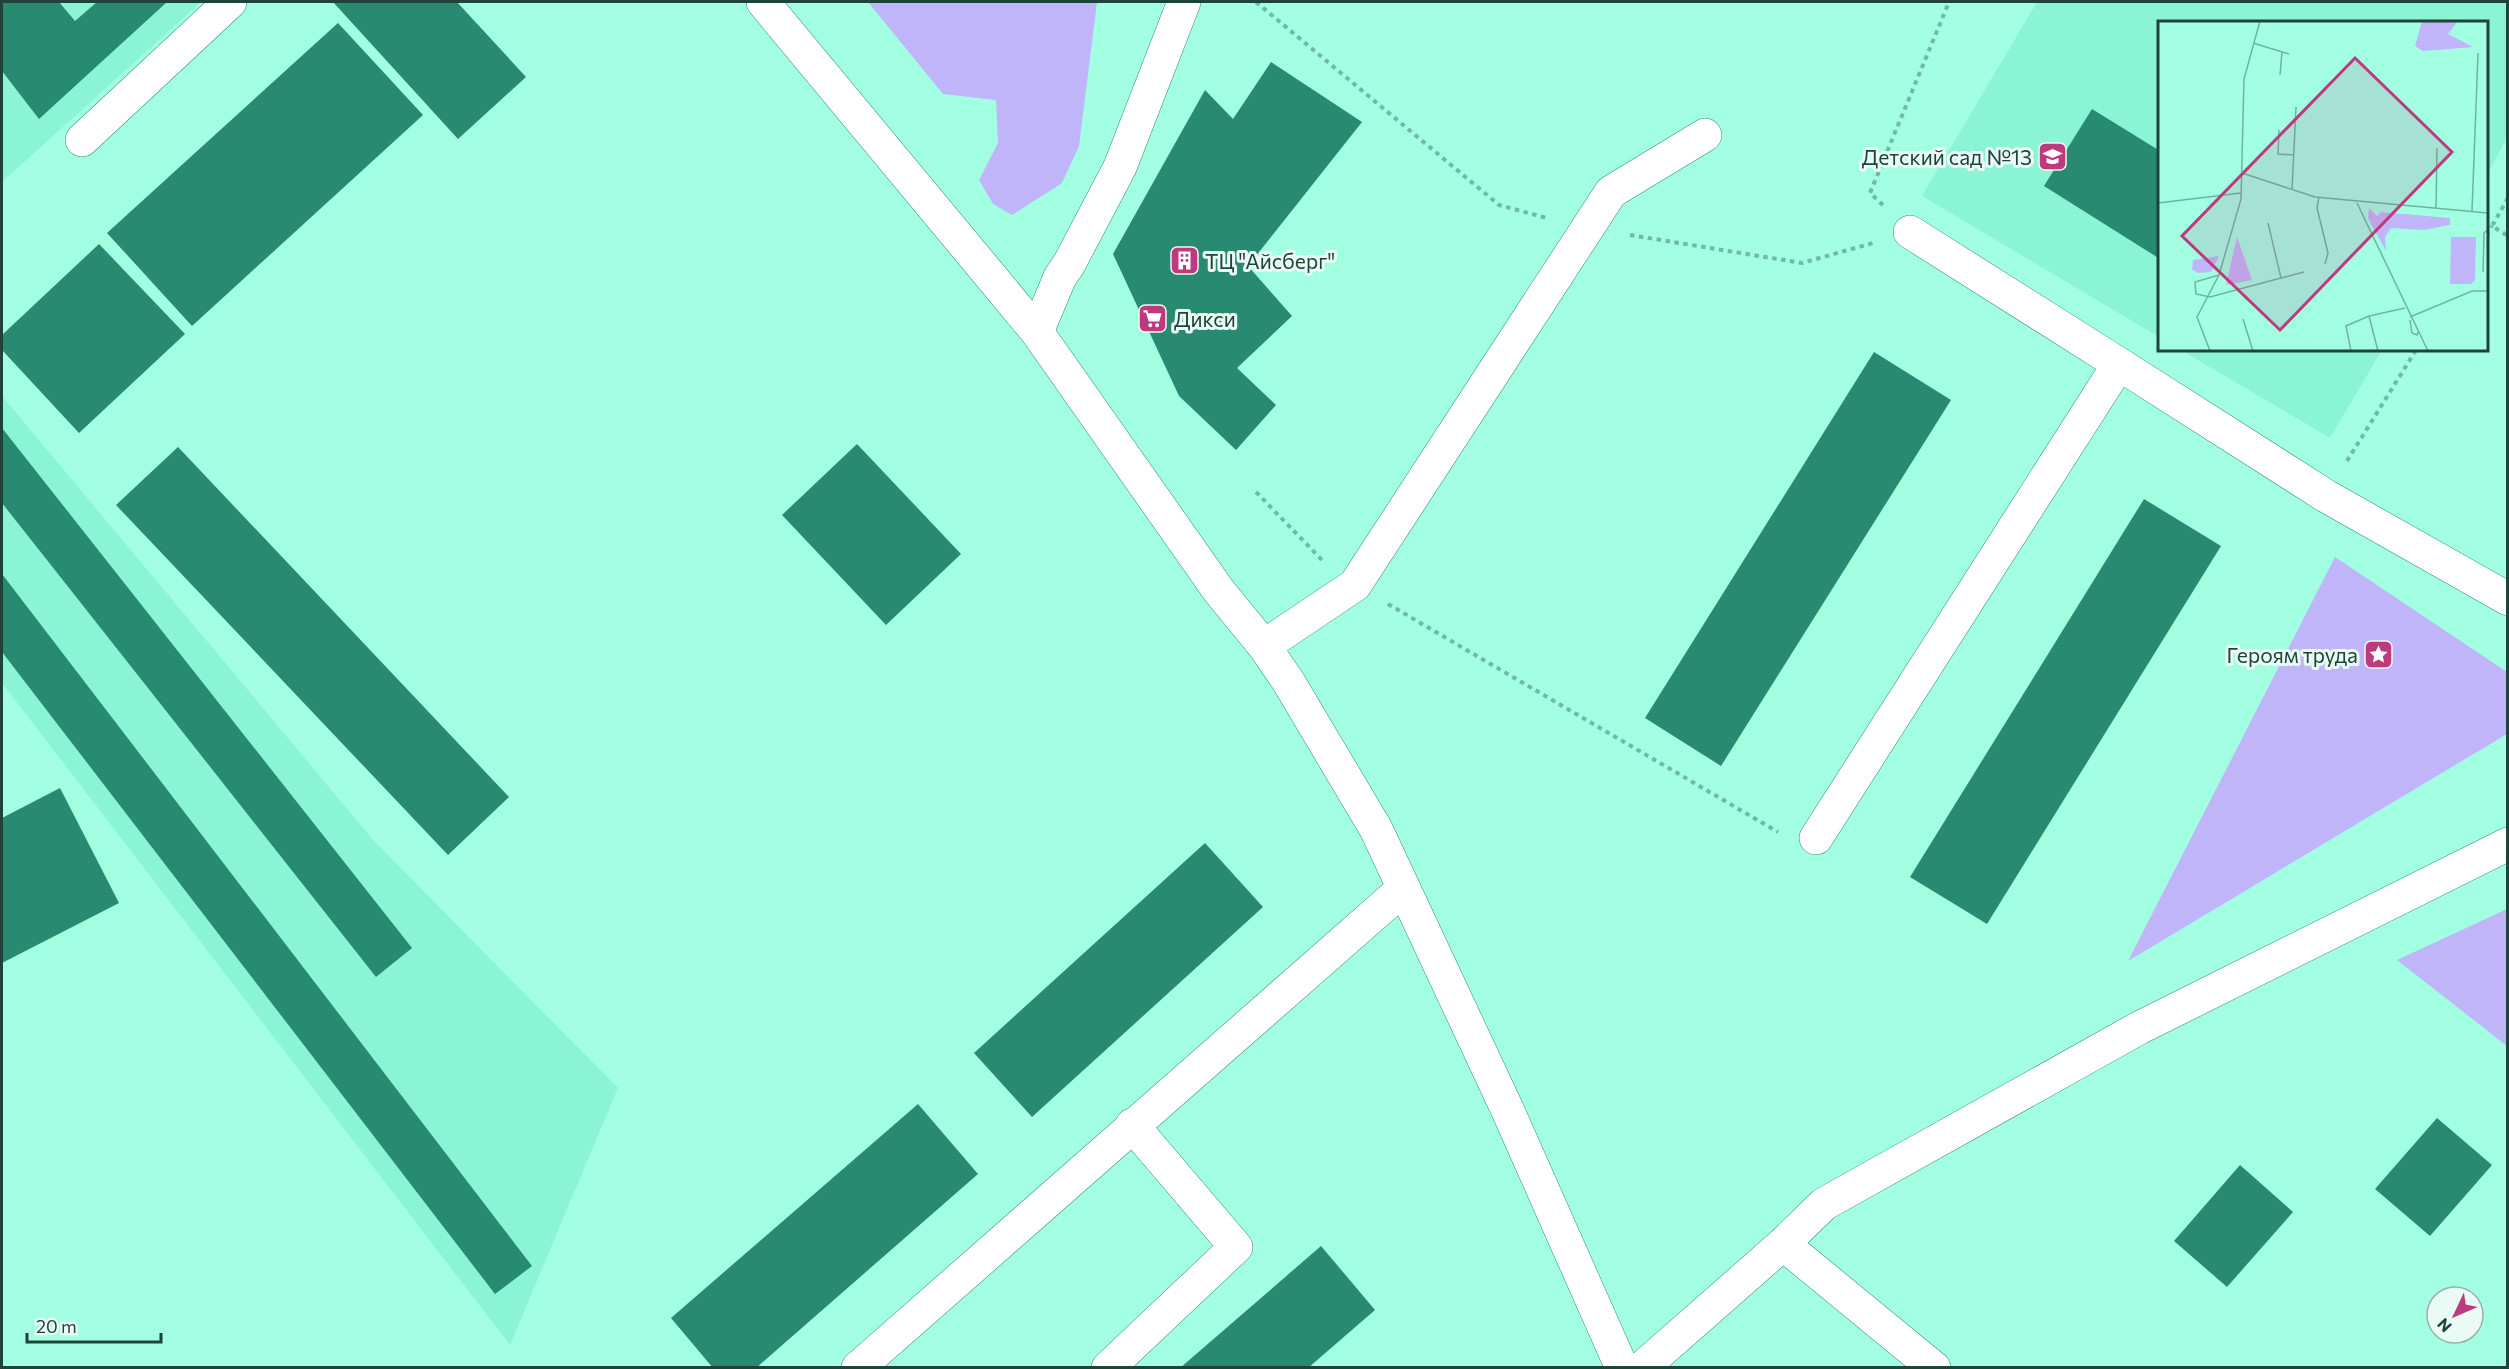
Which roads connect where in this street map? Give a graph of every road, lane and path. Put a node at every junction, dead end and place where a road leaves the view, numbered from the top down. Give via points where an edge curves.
1 (230, 2) edge
2 (763, 2) edge
3 (1184, 2) edge
4 (1256, 2) edge
5 (1949, 2) edge
6 (1705, 135) dead end
7 (82, 140) dead end
8 (2508, 198) edge
9 (2492, 226) junction
10 (1588, 228) junction
11 (1910, 232) junction
12 (2488, 233) edge
13 (2508, 236) edge
14 (1037, 332) junction
15 (2415, 351) edge
16 (2119, 364) junction
17 (1256, 492) dead end
18 (2326, 496) junction
19 (1355, 585) junction
20 (2508, 599) edge
21 (1264, 646) junction
22 (1816, 838) joint
23 (2508, 844) edge
24 (1402, 889) junction
25 (1132, 1125) junction
26 (1783, 1244) junction
27 (858, 1368) edge
28 (1108, 1368) edge
29 (1622, 1368) edge
30 (1641, 1368) edge
31 (1934, 1368) edge

1 - 7 street
2 - 14 street
3 - 14 street via 1120,168 1060,277
4 - 10 path via 1499,205
5 - 11 path via 1870,193
6 - 10 street via 1611,192
8 - 9 path
9 - 12 path
9 - 13 path
10 - 11 path via 1802,263
10 - 19 street
11 - 16 street
14 - 21 street via 1219,591
15 - 18 path
16 - 18 street
16 - 22 street
17 - 19 path via 1320,559
18 - 20 street
19 - 21 street
19 - 22 path via 1780,834
21 - 24 street via 1376,830
23 - 26 street via 2129,1034 1824,1204
24 - 25 street
24 - 29 street via 1508,1111
25 - 27 street
25 - 28 street via 1236,1247
26 - 30 street
26 - 31 street

